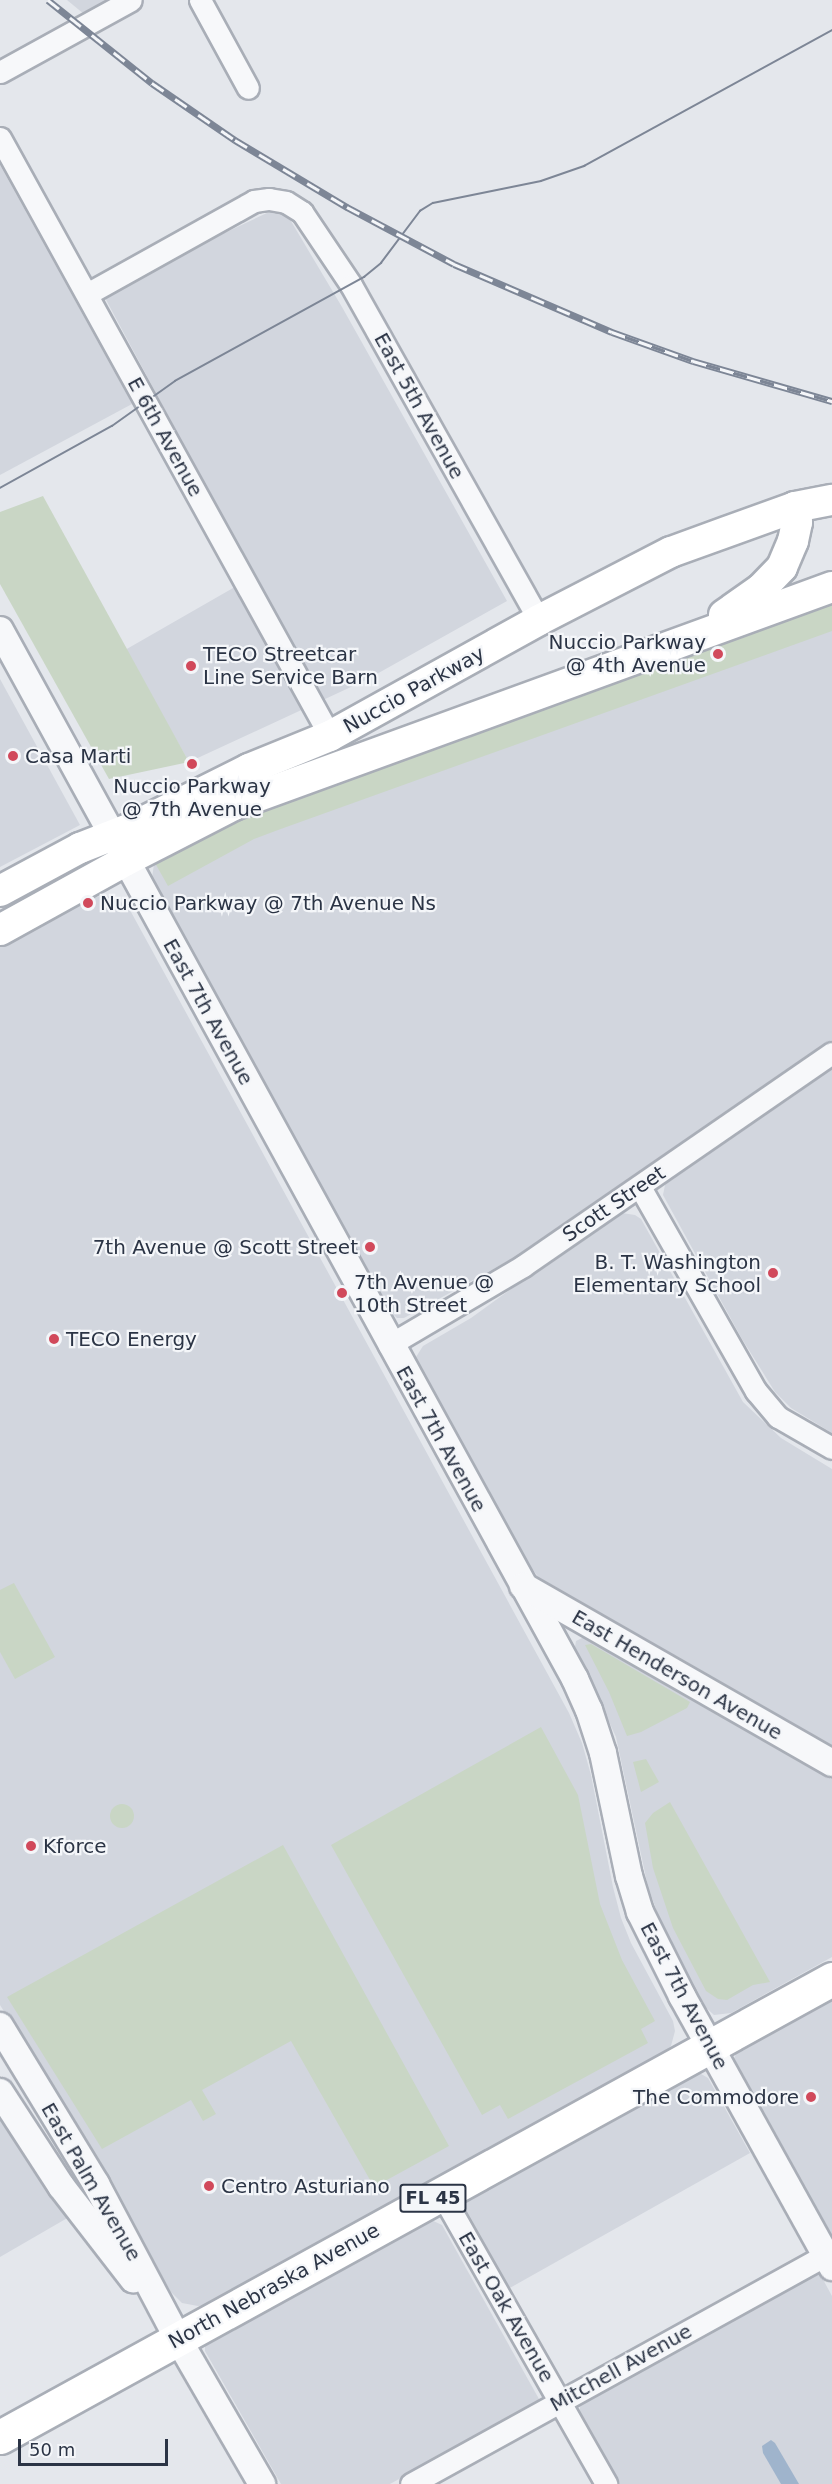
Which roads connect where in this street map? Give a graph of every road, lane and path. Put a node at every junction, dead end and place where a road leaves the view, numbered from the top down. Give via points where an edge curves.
1 (131, 0) edge
2 (200, 0) edge
3 (0, 72) edge
4 (248, 88) dead end
5 (0, 138) edge
6 (87, 294) junction
7 (832, 500) edge
8 (795, 507) junction
9 (832, 587) edge
10 (539, 620) junction
11 (0, 630) edge
12 (694, 637) junction
13 (330, 736) junction
14 (119, 849) junction
15 (0, 891) edge
16 (0, 930) edge
17 (832, 1053) edge
18 (640, 1187) junction
19 (389, 1345) junction
20 (832, 1448) edge
21 (523, 1586) junction
22 (832, 1763) edge
23 (832, 1979) edge
24 (0, 2026) edge
25 (710, 2046) junction
26 (0, 2092) edge
27 (441, 2193) junction
28 (830, 2258) edge
29 (178, 2339) junction
30 (559, 2402) junction
31 (0, 2438) edge
32 (262, 2484) edge
33 (411, 2484) edge
34 (606, 2484) edge

1 - 3 street
2 - 4 street
5 - 6 street, E 6th Avenue
6 - 10 street, East 5th Avenue via 254,201 286,202 302,212 351,285
6 - 13 street, E 6th Avenue
7 - 8 main road, Nuccio Parkway
8 - 10 main road, Nuccio Parkway via 671,552
8 - 12 main road via 794,541 782,567 761,589
9 - 12 main road, Nuccio Parkway
10 - 13 main road, Nuccio Parkway
11 - 14 street, East 7th Avenue
12 - 14 main road, Nuccio Parkway
13 - 14 main road, Nuccio Parkway via 249,769
14 - 15 main road, Nuccio Parkway via 80,848
14 - 16 main road, Nuccio Parkway
14 - 19 street, East 7th Avenue
17 - 18 street, Scott Street
18 - 19 street, Scott Street via 523,1266
18 - 20 street via 756,1391 778,1417
19 - 21 street, East 7th Avenue
21 - 22 street, East Henderson Avenue
21 - 25 street, East 7th Avenue via 589,1710 605,1760 640,1912
23 - 25 main road, North Nebraska Avenue / FL 45
24 - 29 street, East Palm Avenue via 96,2184
25 - 27 main road, North Nebraska Avenue / FL 45
25 - 28 street, East 7th Avenue
26 - 29 street, East Palm Avenue via 61,2186
27 - 29 main road, North Nebraska Avenue / FL 45
27 - 30 street, East Oak Avenue
28 - 30 street, Mitchell Avenue
29 - 31 main road, North Nebraska Avenue / FL 45
29 - 32 street, East Palm Avenue
30 - 33 street, Mitchell Avenue
30 - 34 street, East Oak Avenue

